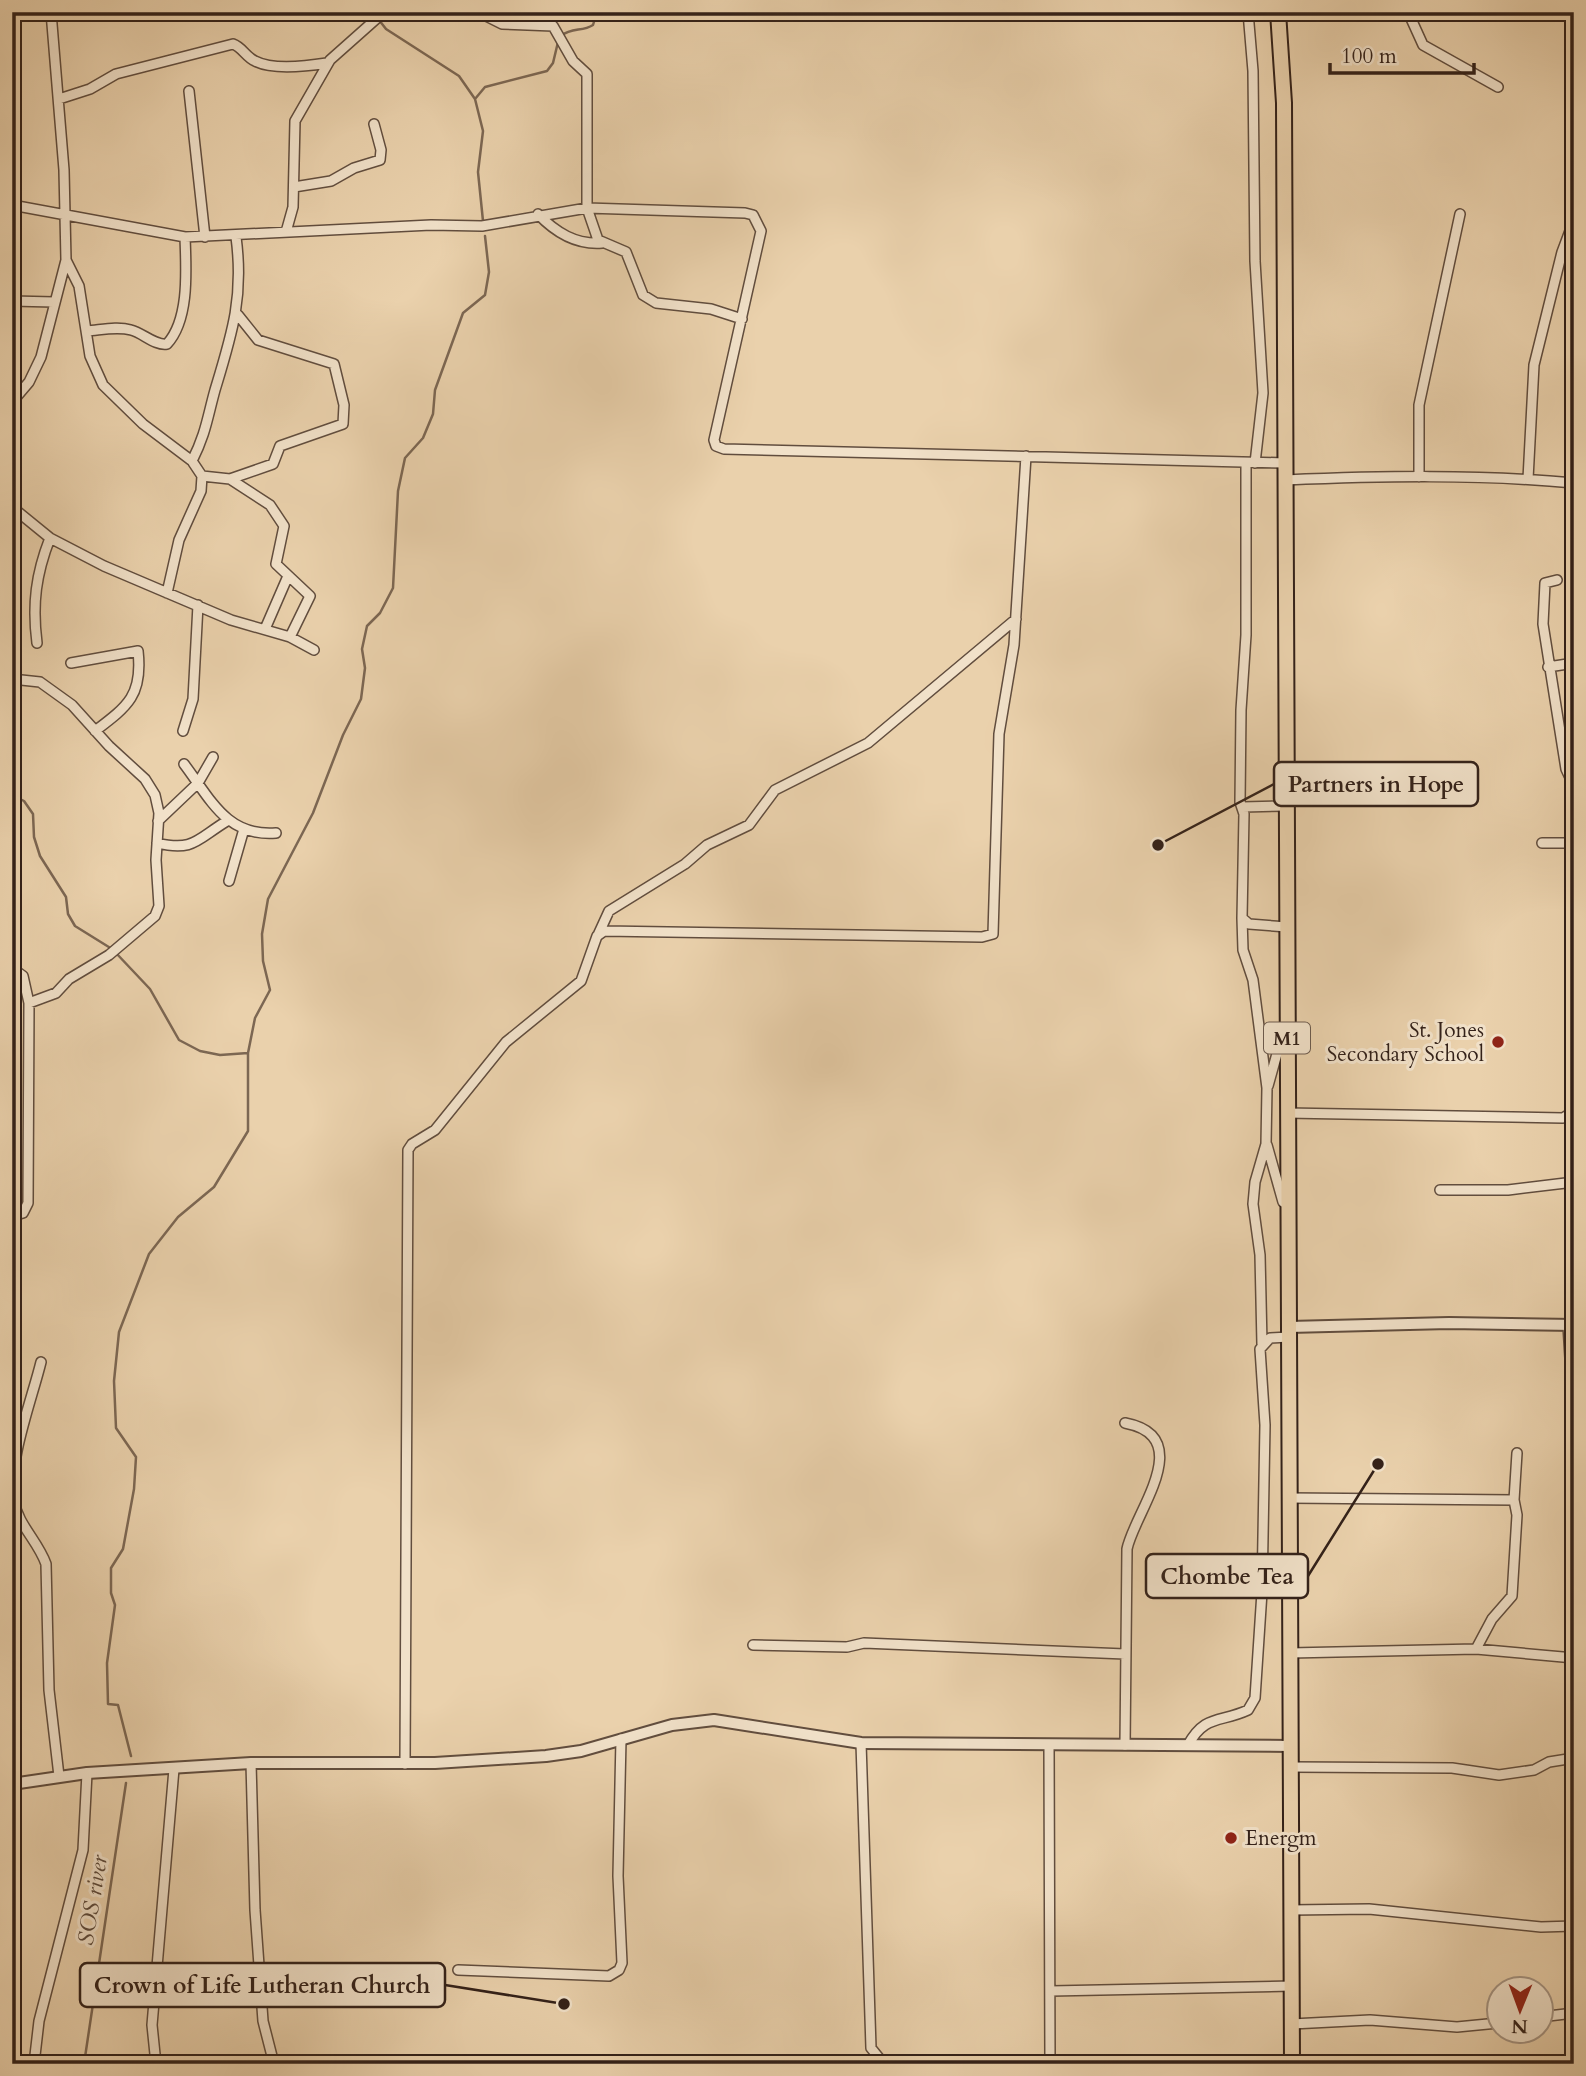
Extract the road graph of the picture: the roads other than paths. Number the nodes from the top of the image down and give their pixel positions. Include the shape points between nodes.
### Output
1 (51, 12) edge
2 (384, 12) edge
3 (478, 12) edge
4 (549, 12) edge
5 (1248, 12) edge
6 (1278, 12) edge
7 (1408, 12) edge
8 (546, 25) junction
9 (327, 63) junction
10 (1498, 87) dead end
11 (189, 91) dead end
12 (59, 99) junction
13 (374, 124) dead end
14 (294, 187) junction
15 (12, 205) edge
16 (587, 208) junction
17 (538, 214) junction
18 (1460, 214) dead end
19 (65, 216) junction
20 (1574, 220) edge
21 (286, 232) junction
22 (185, 237) junction
23 (205, 237) junction
24 (236, 237) junction
25 (602, 243) junction
26 (66, 260) junction
27 (12, 301) edge
28 (54, 302) junction
29 (237, 315) junction
30 (742, 319) junction
31 (87, 331) junction
32 (12, 402) edge
33 (1026, 456) junction
34 (192, 461) junction
35 (1251, 463) junction
36 (1285, 463) junction
37 (202, 476) junction
38 (1419, 477) junction
39 (1528, 478) junction
40 (230, 479) junction
41 (1286, 480) junction
42 (1574, 483) edge
43 (12, 507) edge
44 (50, 538) junction
45 (288, 576) junction
46 (1557, 580) dead end
47 (167, 593) junction
48 (198, 605) junction
49 (1016, 620) junction
50 (265, 629) junction
51 (290, 637) junction
52 (37, 643) dead end
53 (314, 650) dead end
54 (71, 663) dead end
55 (1574, 663) edge
56 (1548, 667) junction
57 (12, 679) edge
58 (95, 731) junction
59 (183, 731) dead end
60 (213, 757) dead end
61 (184, 764) dead end
62 (198, 783) junction
63 (1574, 786) edge
64 (1286, 806) junction
65 (1243, 807) junction
66 (159, 821) junction
67 (227, 821) junction
68 (244, 829) junction
69 (276, 833) dead end
70 (157, 843) junction
71 (1542, 843) dead end
72 (1574, 843) edge
73 (229, 881) dead end
74 (1242, 918) junction
75 (1287, 927) junction
76 (597, 936) junction
77 (12, 968) edge
78 (29, 1003) junction
79 (1287, 1016) junction
80 (1267, 1088) junction
81 (1574, 1111) edge
82 (1287, 1113) junction
83 (1563, 1118) junction
84 (1574, 1124) edge
85 (1266, 1144) junction
86 (1574, 1182) edge
87 (1440, 1190) dead end
88 (12, 1216) edge
89 (1288, 1224) junction
90 (1571, 1325) edge
91 (1289, 1332) junction
92 (1262, 1344) junction
93 (41, 1362) dead end
94 (1125, 1423) dead end
95 (1574, 1424) edge
96 (1517, 1453) dead end
97 (1289, 1497) junction
98 (1514, 1500) junction
99 (753, 1645) dead end
100 (1476, 1648) junction
101 (1290, 1653) junction
102 (1125, 1654) junction
103 (1574, 1658) edge
104 (621, 1739) junction
105 (861, 1743) junction
106 (1049, 1745) junction
107 (1125, 1745) junction
108 (1188, 1745) junction
109 (1292, 1746) junction
110 (1574, 1758) edge
111 (251, 1763) junction
112 (405, 1764) junction
113 (1292, 1767) junction
114 (174, 1769) junction
115 (87, 1773) junction
116 (59, 1776) junction
117 (12, 1784) edge
118 (1291, 1910) junction
119 (1574, 1926) edge
120 (458, 1970) dead end
121 (1292, 1986) junction
122 (1051, 1991) junction
123 (1574, 2013) edge
124 (1554, 2015) edge
125 (1292, 2024) junction
126 (1484, 2024) edge
127 (34, 2064) edge
128 (156, 2064) edge
129 (274, 2064) edge
130 (884, 2064) edge
131 (1050, 2064) edge
132 (1292, 2064) edge

1 - 12 street
2 - 9 street
3 - 8 street via 502,24
4 - 8 street
5 - 35 street via 1263,370
6 - 36 highway, M1 via 1284,103
7 - 10 street via 1423,45
8 - 16 street via 556,28 573,61 588,77
9 - 12 street via 264,64 233,44 116,74
9 - 14 street via 295,121
11 - 23 street
12 - 19 street
13 - 14 street via 380,160 331,181
14 - 21 street
15 - 19 street
16 - 17 street
16 - 25 street via 594,236
16 - 30 street via 753,215 761,231
17 - 21 street via 482,226
17 - 25 street via 570,239
18 - 38 street via 1419,405
19 - 22 street
19 - 26 street
20 - 39 street via 1534,365
21 - 24 street
22 - 23 street
22 - 31 street via 182,306 167,344 118,328
23 - 24 street
24 - 29 street
25 - 30 street via 626,252 643,295 650,301 711,309
26 - 28 street
26 - 31 street via 79,286
27 - 28 street
28 - 32 street via 41,357
29 - 34 street via 207,432
29 - 40 street via 258,340 334,364 344,424 280,446 273,464
30 - 33 street via 716,446
31 - 34 street via 93,366 103,385 143,424
33 - 35 street
33 - 49 street
34 - 37 street
35 - 36 street
35 - 65 street
36 - 41 highway, M1
37 - 40 street
37 - 47 street via 201,491 179,540
38 - 39 street
38 - 41 street
39 - 42 street
40 - 45 street via 258,495 278,514 284,526 276,564
41 - 64 highway, M1
43 - 44 street
44 - 47 street
44 - 52 street via 37,572 33,611
45 - 50 street
45 - 51 street via 310,596
46 - 56 street via 1545,583
47 - 48 street
48 - 50 street
48 - 59 street via 193,699
49 - 76 street via 868,743 775,790 749,825 707,845 609,911
49 - 76 street via 999,734 993,934 604,931
50 - 51 street
51 - 53 street
54 - 58 street via 138,651 140,670 134,692 122,711
55 - 56 street
56 - 63 street via 1566,769
57 - 58 street via 40,682 72,705
58 - 66 street via 151,787 159,803
60 - 62 street
61 - 62 street
62 - 66 street
62 - 67 street
64 - 65 street
64 - 75 highway, M1
65 - 74 street
66 - 70 street
67 - 68 street
67 - 70 street via 193,845 183,848
68 - 69 street
68 - 73 street
70 - 78 street via 159,906 155,916 56,993
71 - 72 street
74 - 75 street via 1249,924
74 - 80 street via 1243,950 1253,980
75 - 79 highway, M1
76 - 112 street via 581,981 506,1042 435,1130 412,1144 406,1158
77 - 78 street via 23,976
78 - 88 street via 28,1203 23,1213
79 - 80 street
79 - 82 highway, M1
80 - 85 street
81 - 83 street
82 - 83 street
82 - 89 highway, M1
83 - 84 street
85 - 89 street
85 - 92 street via 1253,1203 1260,1255
86 - 87 street
89 - 91 highway, M1
90 - 91 street via 1449,1323
90 - 95 street
91 - 92 street
91 - 97 highway, M1
92 - 108 street via 1265,1453 1255,1698 1248,1710 1209,1721
93 - 116 street via 22,1426 13,1500 46,1564 49,1690
94 - 102 street via 1141,1426 1154,1441 1160,1470 1155,1489 1132,1527 1127,1549
96 - 98 street
97 - 98 street
97 - 101 highway, M1
98 - 100 street via 1512,1596
99 - 102 street via 847,1647 864,1643
100 - 101 street
100 - 103 street
101 - 109 highway, M1
102 - 107 street
104 - 105 street via 672,1725 714,1720
104 - 112 street via 546,1756
104 - 120 street via 619,1970 609,1976
105 - 106 street
105 - 130 street via 871,2048
106 - 107 street
106 - 122 street
107 - 108 street
108 - 109 street
109 - 113 highway, M1
110 - 113 street via 1499,1775 1452,1768
111 - 112 street
111 - 114 street
111 - 129 street via 262,2007
113 - 118 highway, M1
114 - 115 street
114 - 128 street via 152,2025
115 - 116 street
115 - 127 street via 83,1850 39,2021
116 - 117 street
118 - 119 street via 1369,1909 1541,1927
118 - 121 highway, M1
121 - 122 street
121 - 125 highway, M1
122 - 131 street
123 - 124 street
125 - 126 street via 1370,2020 1458,2027
125 - 132 highway, M1

